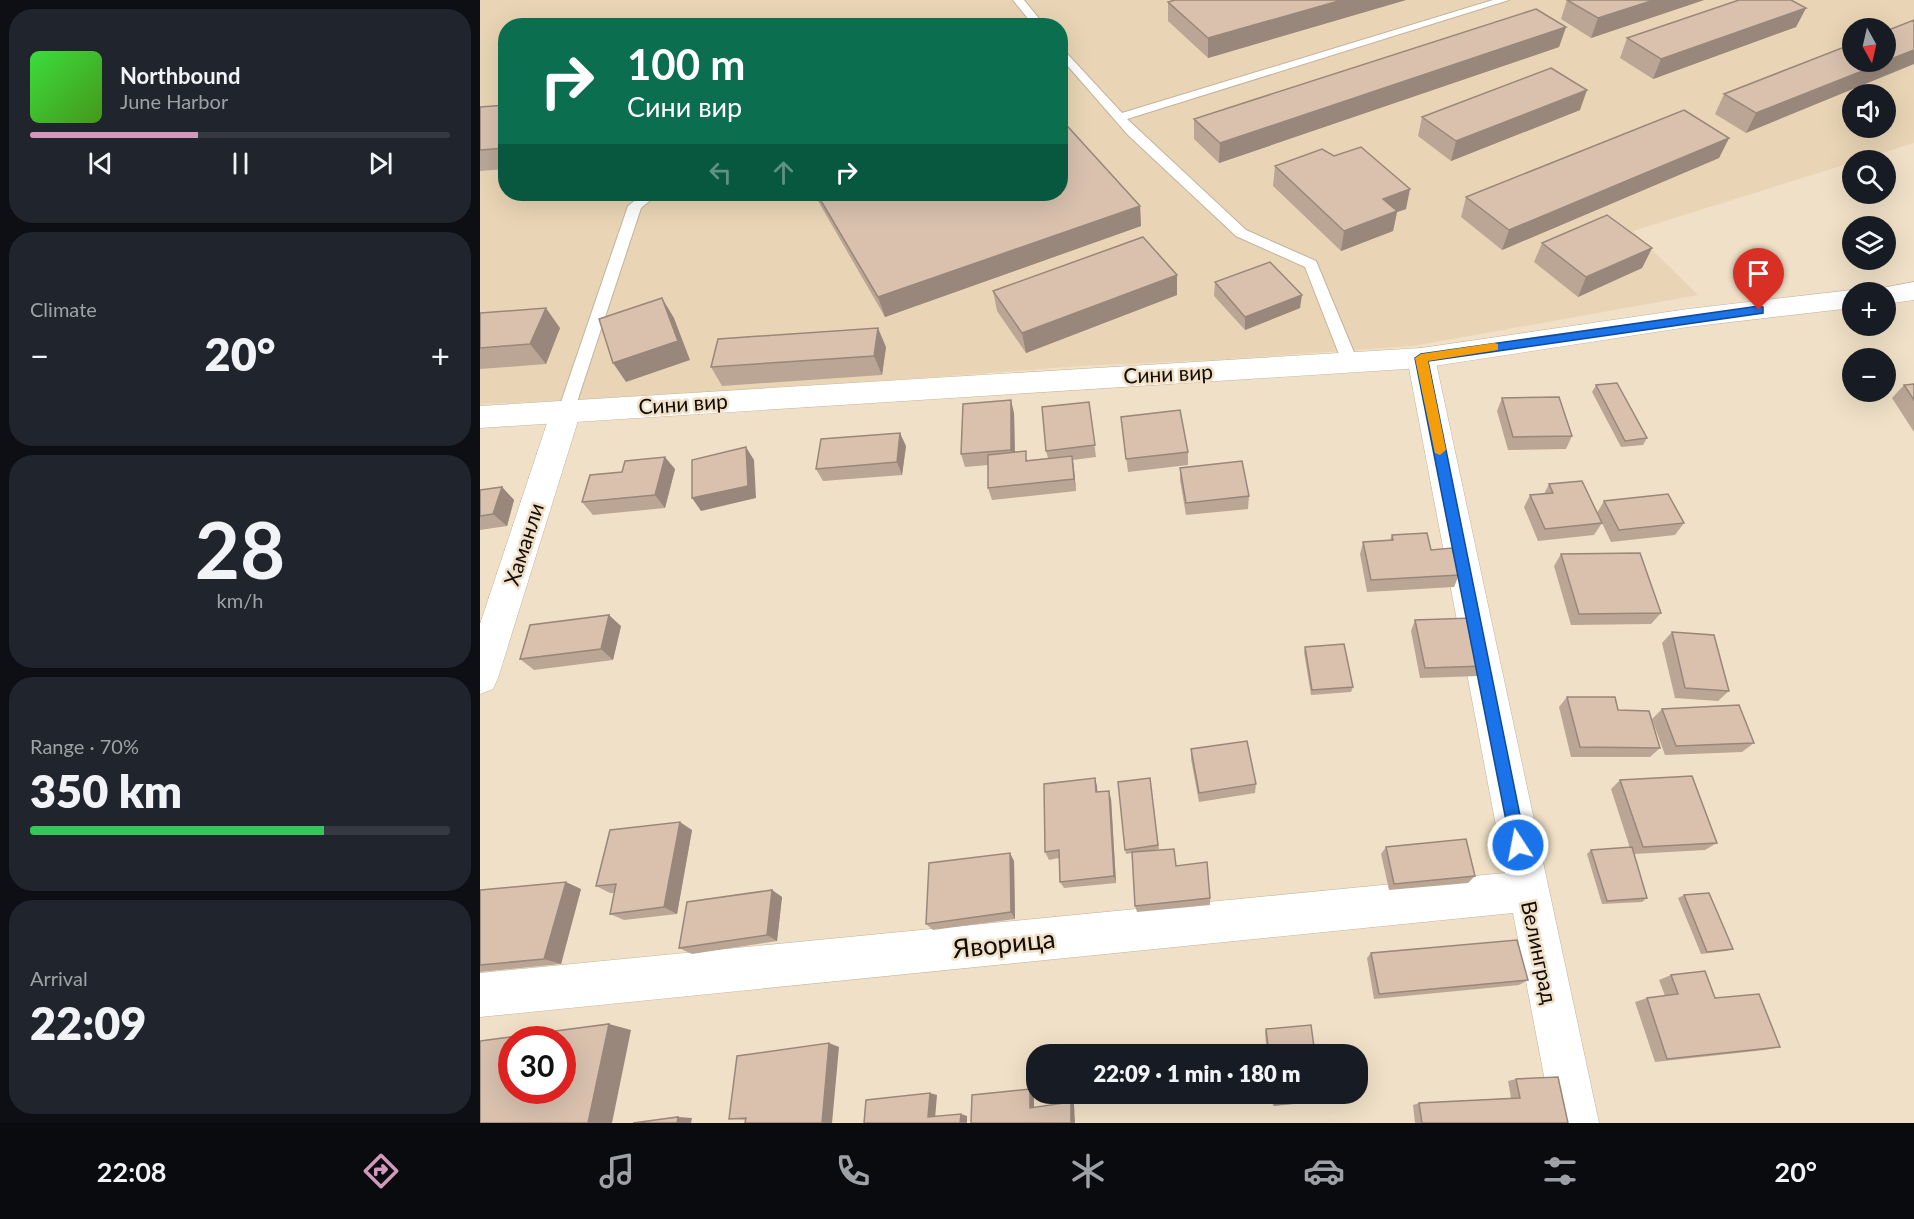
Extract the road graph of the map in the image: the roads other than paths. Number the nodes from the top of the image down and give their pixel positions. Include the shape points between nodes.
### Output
1 (1018, 0) edge
2 (1504, 0) edge
3 (1033, 18) edge
4 (1068, 58) edge
5 (1120, 117) junction
6 (642, 201) edge
7 (1914, 291) edge
8 (1896, 294) edge
9 (1842, 300) edge
10 (1421, 358) junction
11 (1350, 362) junction
12 (566, 411) junction
13 (480, 417) edge
14 (480, 678) edge
15 (1527, 891) junction
16 (480, 995) edge
17 (1576, 1123) edge

1 - 3 lane
2 - 5 lane
4 - 5 lane
5 - 11 lane via 1241,233 1311,264
6 - 12 lane via 635,206
7 - 8 street
9 - 10 street, Сини вир via 1688,318
10 - 11 street, Сини вир
10 - 15 street, Велинград
11 - 12 street, Сини вир
12 - 13 street, Сини вир
12 - 14 street, Хаманли
15 - 16 street, Яворица
15 - 17 street, Велинград

